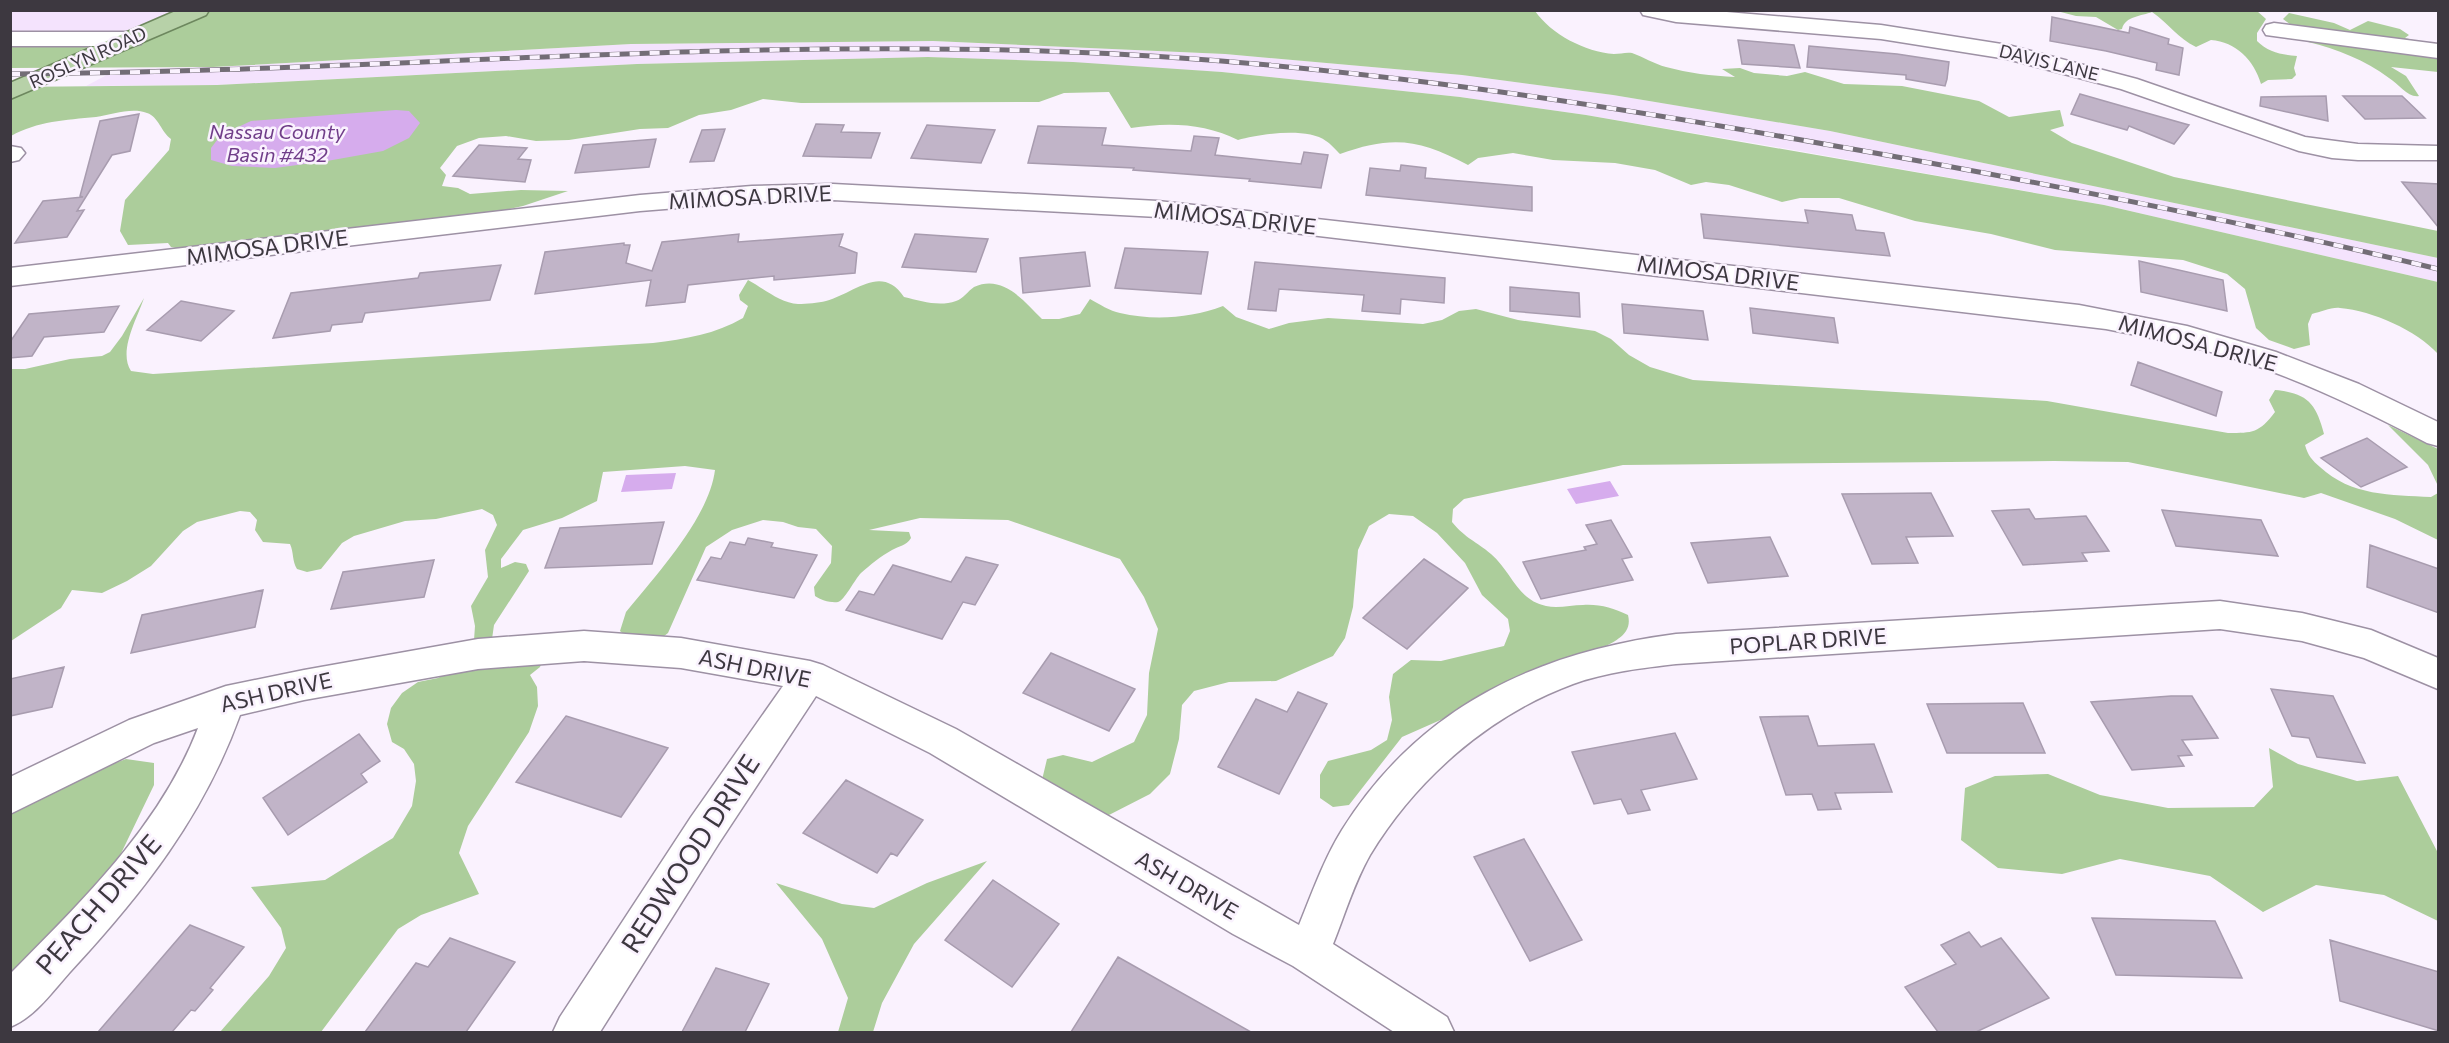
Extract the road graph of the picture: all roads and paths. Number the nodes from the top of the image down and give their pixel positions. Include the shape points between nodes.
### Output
1 (1651, 10) edge
2 (194, 12) edge
3 (2274, 30) dead end
4 (75, 38) junction
5 (10, 39) edge
6 (133, 39) junction
7 (2439, 51) edge
8 (10, 92) edge
9 (2439, 153) edge
10 (10, 277) edge
11 (2439, 435) edge
12 (2439, 674) edge
13 (810, 676) junction
14 (225, 702) junction
15 (10, 797) edge
16 (1308, 952) junction
17 (10, 1005) edge
18 (575, 1032) edge
19 (1432, 1032) edge

1 - 9 street, DAVIS LANE via 1881,32 2008,52 2129,84 2299,143 2358,152
2 - 4 street via 144,27
2 - 6 main road, ROSLYN ROAD
3 - 7 street
4 - 5 street
4 - 6 street
6 - 8 main road, ROSLYN ROAD
10 - 11 street, MIMOSA DRIVE via 640,203 752,194 833,192 1158,208 2147,326 2292,368
12 - 16 street, POPLAR DRIVE via 2360,642 2302,627 2220,615 1629,655 1552,676 1483,711 1434,748 1404,778 1356,844
13 - 14 street, ASH DRIVE via 681,653 584,646 478,654
13 - 16 street, ASH DRIVE via 943,741
13 - 18 street, REDWOOD DRIVE
14 - 15 street, ASH DRIVE via 142,731
14 - 17 street, PEACH DRIVE via 201,769 149,852 123,886
16 - 19 street, ASH DRIVE

